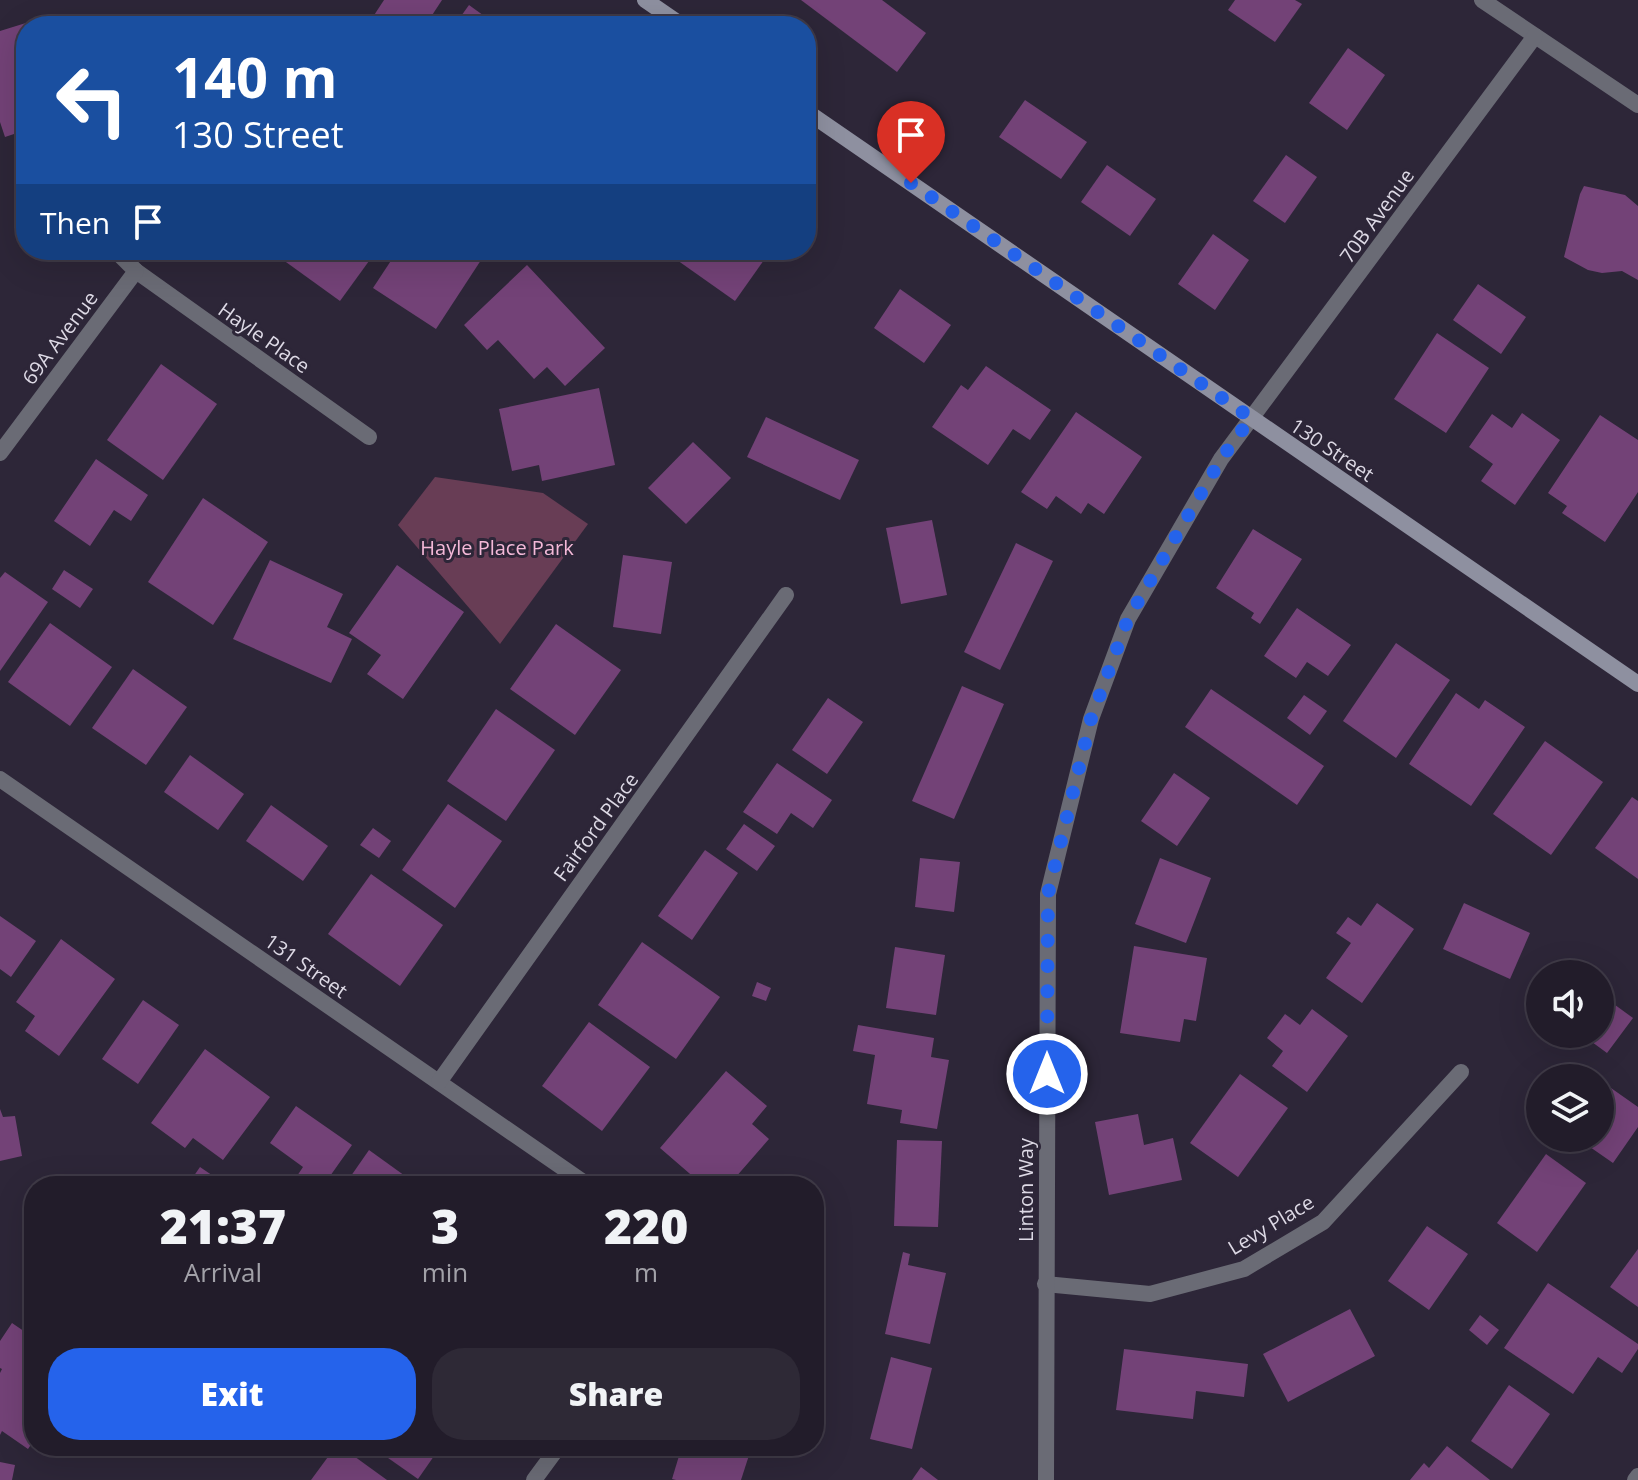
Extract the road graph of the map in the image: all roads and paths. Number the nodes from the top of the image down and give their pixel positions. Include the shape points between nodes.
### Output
1 (645, 0) edge
2 (1482, 0) edge
3 (668, 16) edge
4 (1535, 36) junction
5 (1638, 105) edge
6 (816, 118) edge
7 (125, 260) edge
8 (136, 271) junction
9 (1251, 418) junction
10 (369, 437) dead end
11 (0, 453) edge
12 (786, 595) dead end
13 (1638, 684) edge
14 (0, 779) edge
15 (1461, 1072) dead end
16 (439, 1082) junction
17 (575, 1176) edge
18 (1045, 1284) junction
19 (552, 1456) edge
20 (534, 1480) edge
21 (1046, 1480) edge

1 - 3 street
2 - 4 street
4 - 5 street
4 - 9 street, 70B Avenue
6 - 9 street, 130 Street
7 - 8 street
8 - 10 street, Hayle Place
8 - 11 street, 69A Avenue
9 - 13 street, 130 Street
9 - 18 street, Linton Way via 1221,459 1128,619 1091,719 1048,894
12 - 16 street, Fairford Place
14 - 16 street, 131 Street
15 - 18 street, Levy Place via 1323,1222 1244,1269 1150,1294
16 - 17 street, 131 Street
18 - 21 street, Linton Way
19 - 20 street

